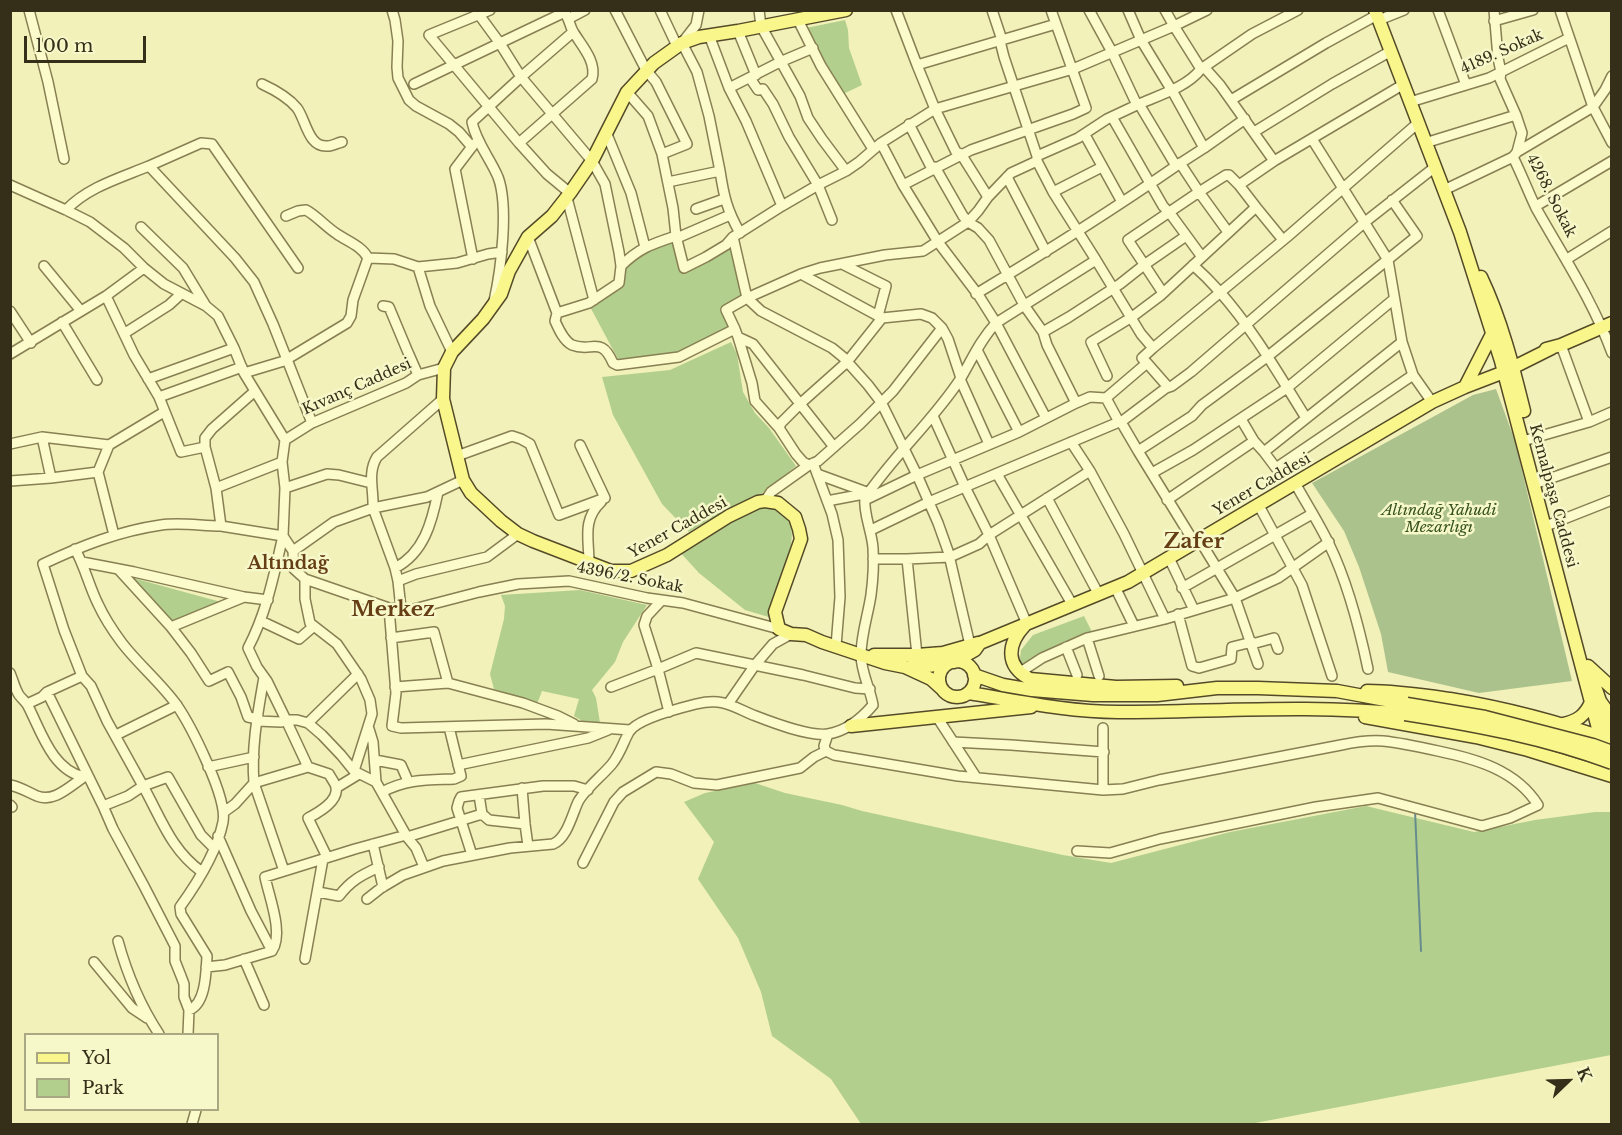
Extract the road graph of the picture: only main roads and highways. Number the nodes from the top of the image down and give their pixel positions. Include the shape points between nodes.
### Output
1 (846, 10) edge
2 (814, 13) edge
3 (1377, 15) edge
4 (1460, 232) junction
5 (1607, 326) edge
6 (1492, 334) junction
7 (1556, 347) junction
8 (1507, 365) junction
9 (1465, 387) junction
10 (1510, 390) junction
11 (1527, 440) junction
12 (1549, 525) junction
13 (1027, 624) junction
14 (975, 646) junction
15 (861, 655) junction
16 (951, 663) junction
17 (905, 667) junction
18 (1589, 670) junction
19 (974, 673) junction
20 (941, 688) junction
21 (1217, 688) junction
22 (1611, 688) edge
23 (1337, 692) junction
24 (969, 693) junction
25 (1591, 702) junction
26 (1041, 706) junction
27 (1319, 709) junction
28 (1406, 709) junction
29 (1611, 718) edge
30 (1561, 724) junction
31 (851, 726) road end
32 (1608, 736) edge
33 (1611, 752) edge
34 (1611, 763) edge
35 (1611, 770) edge
36 (1611, 776) edge

1 - 2 main road
2 - 15 main road, Yener Caddesi via 798,20 699,37 680,45 646,70 627,92 592,161 569,195 528,237 503,290 452,352 444,368 443,399 463,480 471,494 518,534 611,571 630,571 667,555 758,502 778,503 795,517 801,539 775,612 785,631
3 - 4 main road, Kemalpaşa Caddesi
4 - 6 main road, Kemalpaşa Caddesi
4 - 8 main road, Kemalpaşa Caddesi via 1484,282
5 - 7 main road
6 - 8 main road, Kemalpaşa Caddesi
6 - 9 main road
7 - 8 main road
7 - 8 main road, Yener Caddesi
8 - 9 main road, Yener Caddesi
8 - 10 main road, Kemalpaşa Caddesi
8 - 11 main road
9 - 10 main road, Yener Caddesi via 1493,385
9 - 13 main road, Yener Caddesi via 1432,402 1128,582
10 - 11 main road, Kemalpaşa Caddesi
11 - 12 main road, Kemalpaşa Caddesi
12 - 18 main road
12 - 25 main road, Kemalpaşa Caddesi
13 - 14 main road, Yener Caddesi
13 - 21 main road via 1017,634 1012,651 1018,673 1030,679 1116,687
14 - 15 main road via 917,656
14 - 16 main road, Yener Caddesi
14 - 19 main road
15 - 17 main road, Yener Caddesi
16 - 17 main road, Yener Caddesi
16 - 19 main road via 966,664
16 - 20 main road via 940,674
17 - 20 main road, Yener Caddesi
18 - 22 main road
18 - 29 main road
18 - 32 main road
19 - 21 main road via 1032,690 1093,695 1157,695
19 - 24 main road
20 - 24 main road via 956,697
21 - 23 main road
23 - 28 main road
23 - 30 main road via 1416,694
24 - 26 main road
25 - 30 main road via 1582,716
25 - 32 main road, Kemalpaşa Caddesi
26 - 27 main road via 1116,712
26 - 31 main road
27 - 28 main road
27 - 36 main road via 1476,737
28 - 33 main road, bridge via 1485,717
28 - 34 main road, bridge via 1494,729
30 - 32 main road
32 - 35 main road, Kemalpaşa Caddesi via 1606,758

